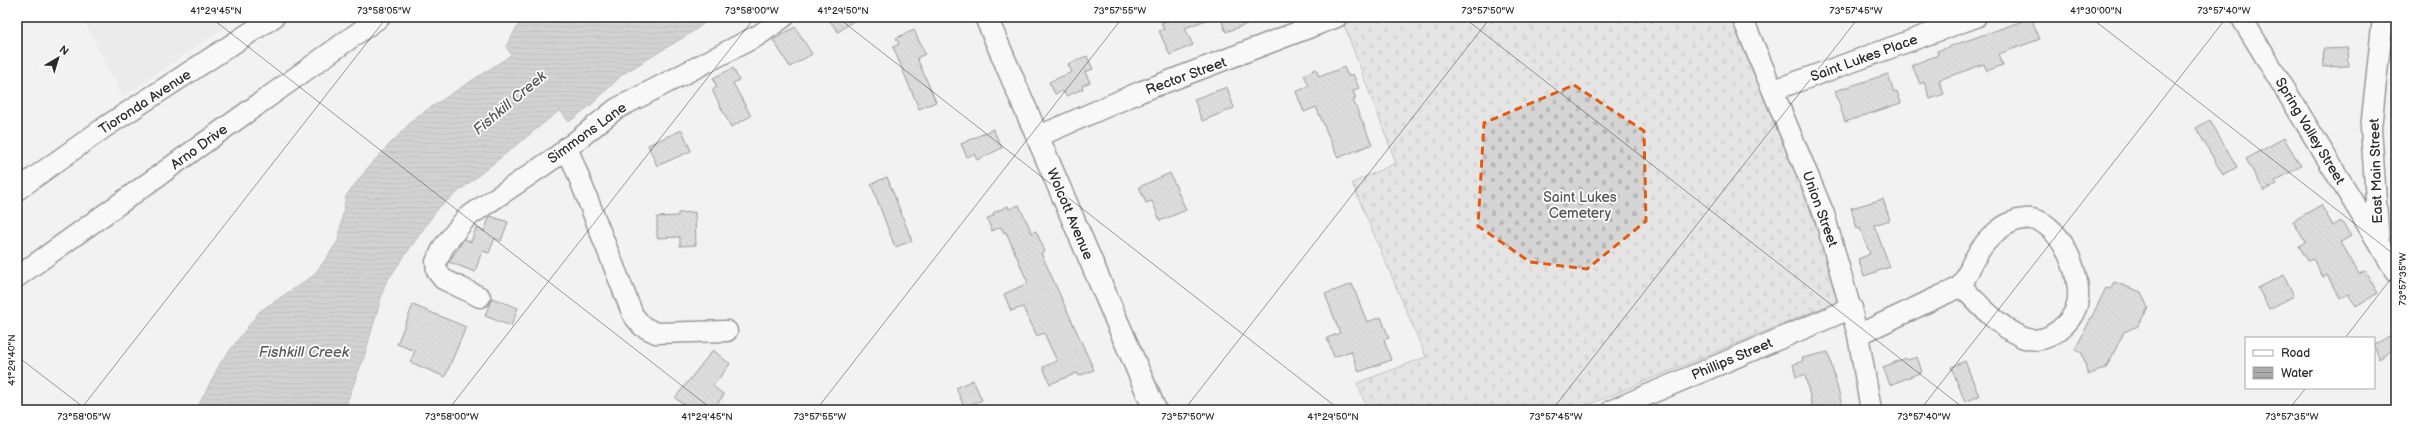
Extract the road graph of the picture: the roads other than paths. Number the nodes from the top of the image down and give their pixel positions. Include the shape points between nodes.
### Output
1 (274, 17) edge
2 (380, 17) edge
3 (784, 17) edge
4 (986, 17) edge
5 (1336, 17) edge
6 (1742, 17) edge
7 (1976, 17) edge
8 (2241, 17) edge
9 (2383, 17) edge
10 (1944, 22) edge
11 (1774, 90) junction
12 (1037, 137) junction
13 (561, 152) junction
14 (17, 190) edge
15 (2379, 244) junction
16 (2396, 272) edge
17 (17, 277) edge
18 (1961, 286) junction
19 (480, 297) dead end
20 (1852, 308) junction
21 (728, 331) dead end
22 (1858, 335) junction
23 (1155, 410) edge
24 (1612, 410) edge
25 (1871, 410) edge

1 - 14 street, Tioronda Avenue
2 - 17 street, Arno Drive
3 - 13 street, Simmons Lane via 759,35 616,109
4 - 12 main road, Wolcott Avenue
5 - 12 street, Rector Street via 1140,92
6 - 11 street, Union Street
7 - 10 street, Saint Lukes Place
8 - 15 street, Spring Valley Street
9 - 15 street, East Main Street via 2371,128
10 - 11 street, Saint Lukes Place
11 - 20 street, Union Street via 1824,214
12 - 23 main road, Wolcott Avenue
13 - 19 street, Simmons Lane via 459,224 444,246 436,262 437,271 448,282
13 - 21 street via 633,315 642,326 656,333
15 - 16 street, East Main Street
18 - 18 street via 2007,328 2018,336 2030,340 2046,338 2058,331 2070,319 2077,305 2078,292 2074,271 2062,240 2052,228 2026,218 2006,225 1986,243 1975,257
18 - 22 street
20 - 22 street, Union Street
20 - 24 street, Phillips Street
22 - 25 street, Union Street

